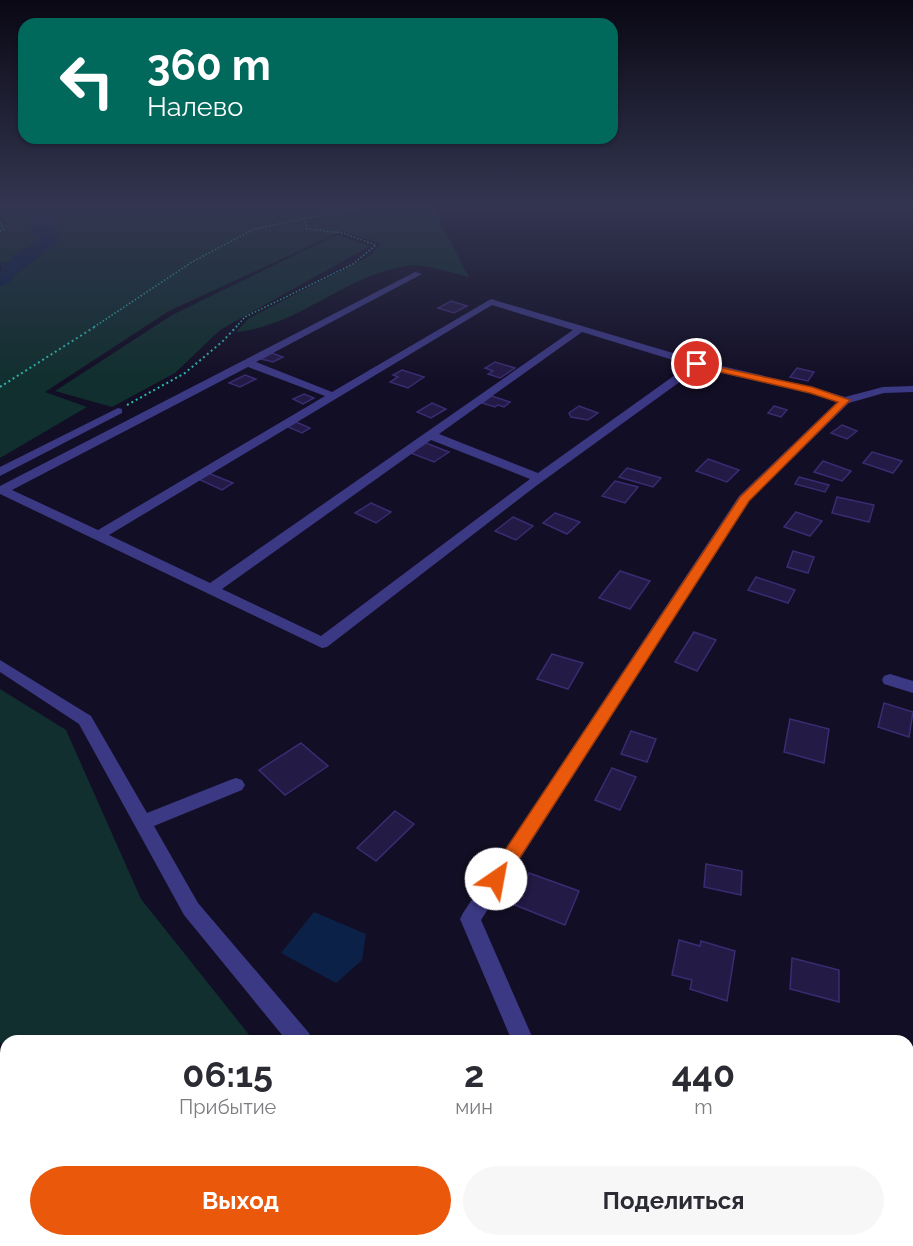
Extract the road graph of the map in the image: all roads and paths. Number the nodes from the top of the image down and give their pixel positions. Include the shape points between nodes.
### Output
1 (187, 265) edge
2 (351, 265) edge
3 (418, 274) dead end
4 (579, 330) junction
5 (248, 363) junction
6 (697, 364) junction
7 (0, 387) edge
8 (913, 389) edge
9 (333, 396) junction
10 (845, 400) junction
11 (118, 411) joint
12 (430, 435) junction
13 (0, 472) edge
14 (539, 478) junction
15 (99, 535) junction
16 (210, 590) junction
17 (0, 665) edge
18 (890, 681) dead end
19 (913, 687) edge
20 (236, 785) dead end
21 (142, 822) junction
22 (297, 1035) edge
23 (519, 1035) edge

1 - 7 path
2 - 11 path via 245,317 185,374
3 - 5 street
4 - 6 street
4 - 9 street via 491,302
4 - 12 street
5 - 9 street
5 - 15 street via 2,490
6 - 10 street
6 - 14 street
8 - 10 street via 883,390
9 - 15 street
10 - 23 street via 744,499 470,919
11 - 13 street
12 - 14 street
12 - 16 street
14 - 16 street via 322,643
15 - 16 street
17 - 21 street via 85,720
18 - 19 street
20 - 21 street
21 - 22 street via 191,909

